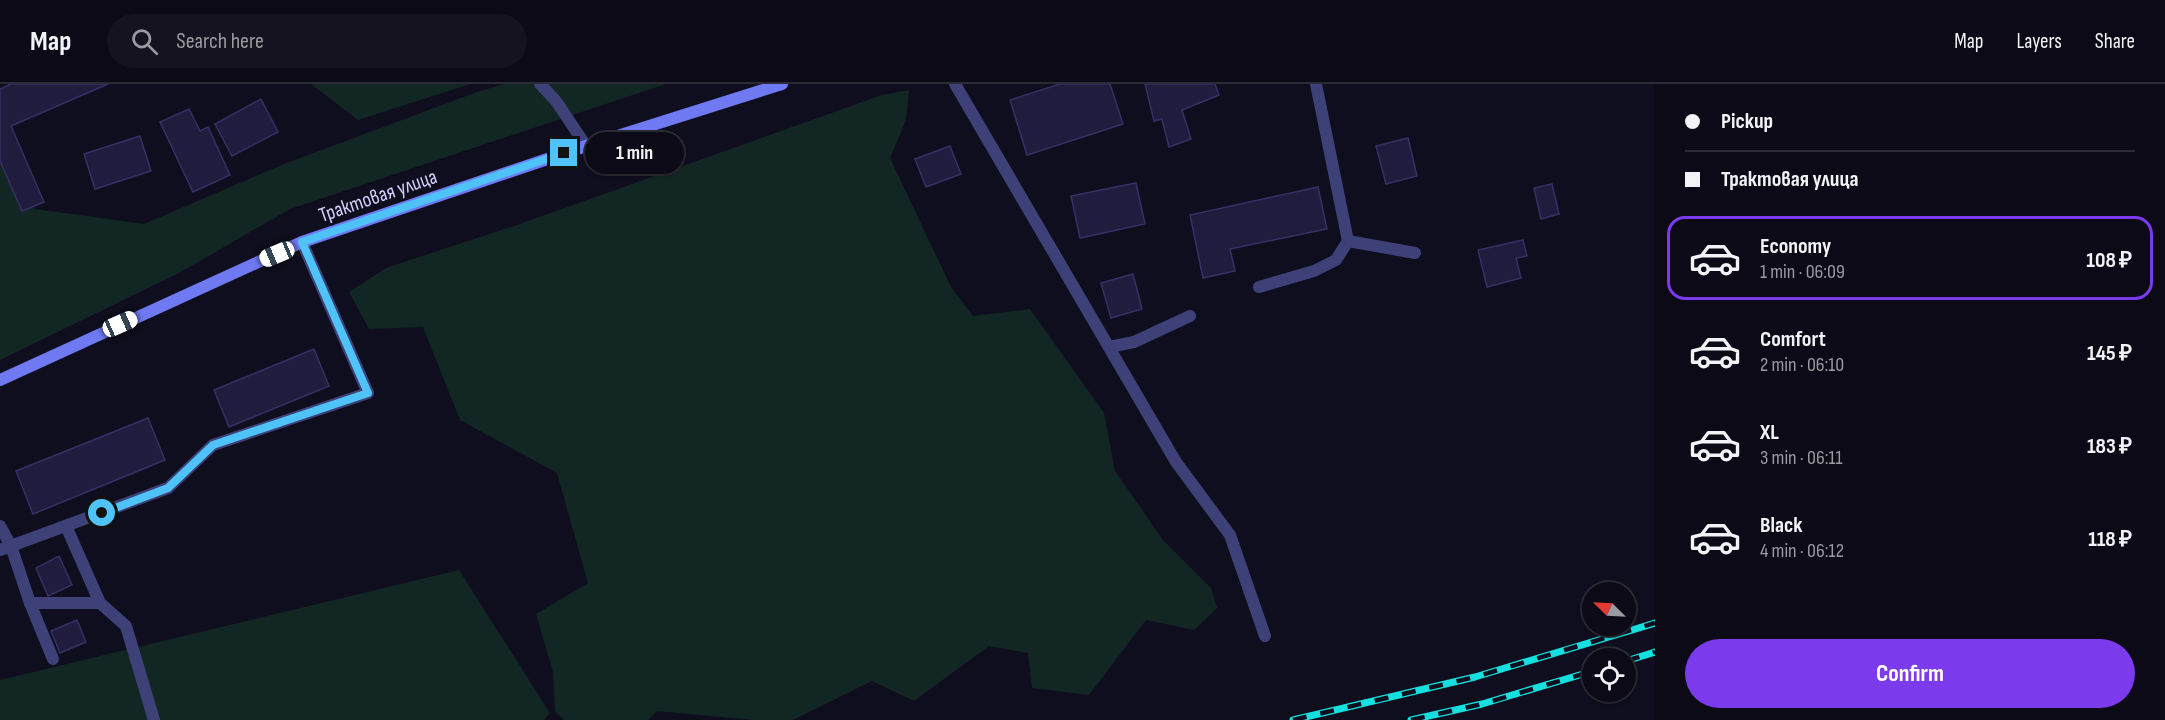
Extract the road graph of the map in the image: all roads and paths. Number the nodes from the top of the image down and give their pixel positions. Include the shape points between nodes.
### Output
1 (540, 84) edge
2 (782, 84) edge
3 (955, 84) edge
4 (1316, 84) edge
5 (757, 88) edge
6 (586, 146) junction
7 (1348, 241) junction
8 (302, 242) junction
9 (1415, 253) dead end
10 (1259, 287) dead end
11 (1190, 316) dead end
12 (1108, 346) junction
13 (0, 380) edge
14 (0, 526) edge
15 (66, 526) junction
16 (5, 548) edge
17 (30, 603) junction
18 (100, 603) junction
19 (1265, 636) dead end
20 (53, 659) dead end
21 (154, 720) edge

1 - 6 lane
2 - 5 main road, Трактовая улица
3 - 12 lane
4 - 7 lane
5 - 6 main road, Трактовая улица
6 - 8 main road, Трактовая улица
7 - 9 lane
7 - 10 lane via 1336,260 1314,271
8 - 13 main road, Трактовая улица
8 - 15 lane via 368,393 213,445 168,488
11 - 12 lane via 1134,342
12 - 19 lane via 1176,462 1230,535
14 - 16 lane
15 - 16 lane
15 - 18 lane
16 - 17 lane
17 - 18 lane
17 - 20 lane
18 - 21 lane via 126,626

